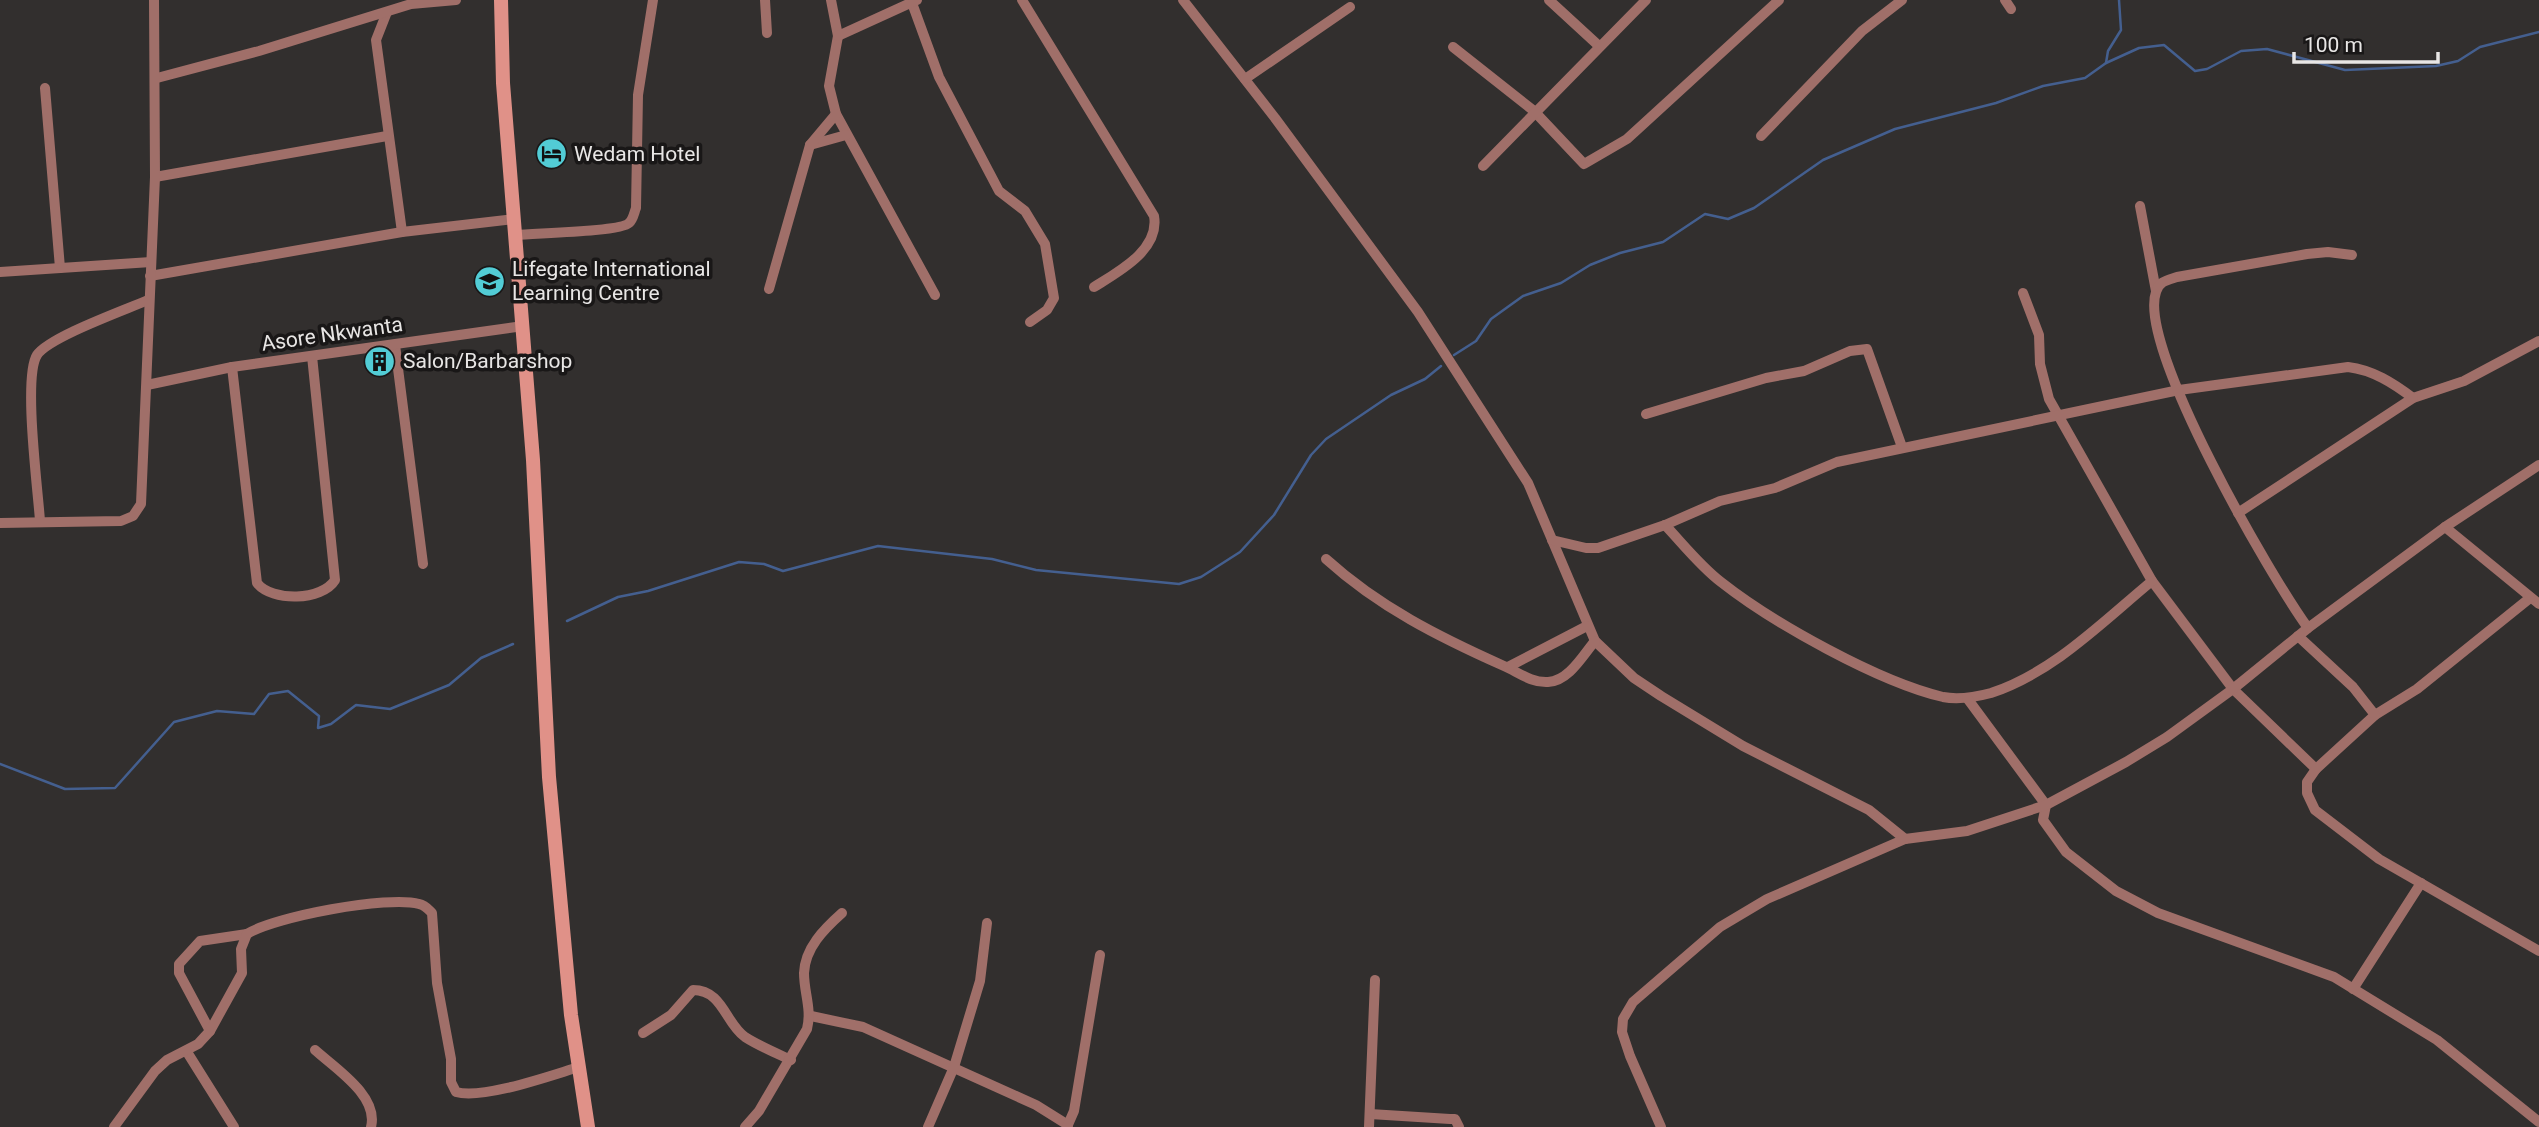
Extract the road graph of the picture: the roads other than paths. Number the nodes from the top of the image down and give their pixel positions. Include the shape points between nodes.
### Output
1 (154, 0) edge
2 (457, 0) edge
3 (500, 0) edge
4 (653, 0) edge
5 (765, 0) edge
6 (831, 0) edge
7 (1022, 0) edge
8 (1183, 0) edge
9 (1549, 0) edge
10 (1646, 0) edge
11 (1779, 0) edge
12 (1902, 0) edge
13 (914, 1) edge
14 (410, 2) edge
15 (1350, 7) dead end
16 (387, 12) junction
17 (360, 21) junction
18 (837, 21) junction
19 (855, 27) junction
20 (767, 33) dead end
21 (838, 36) junction
22 (376, 40) junction
23 (1600, 46) junction
24 (1453, 47) dead end
25 (157, 78) junction
26 (1245, 79) junction
27 (46, 88) dead end
28 (1534, 111) junction
29 (836, 114) junction
30 (846, 135) junction
31 (387, 136) junction
32 (1761, 136) dead end
33 (810, 145) junction
34 (1483, 166) dead end
35 (155, 177) junction
36 (2140, 206) dead end
37 (515, 219) junction
38 (401, 232) junction
39 (516, 235) junction
40 (2352, 255) dead end
41 (151, 262) junction
42 (60, 268) junction
43 (0, 272) edge
44 (150, 276) junction
45 (1094, 287) dead end
46 (769, 289) dead end
47 (2156, 291) junction
48 (2023, 293) dead end
49 (935, 295) dead end
50 (148, 300) junction
51 (1030, 322) dead end
52 (523, 326) junction
53 (2539, 341) edge
54 (395, 345) junction
55 (312, 356) junction
56 (232, 367) junction
57 (147, 385) junction
58 (2179, 390) junction
59 (2413, 398) junction
60 (1646, 414) dead end
61 (2057, 415) junction
62 (1902, 447) junction
63 (2539, 465) edge
64 (2238, 513) junction
65 (40, 521) junction
66 (0, 523) edge
67 (1664, 525) junction
68 (2445, 527) junction
69 (1552, 540) junction
70 (1326, 559) dead end
71 (423, 564) dead end
72 (2152, 581) junction
73 (2535, 601) edge
74 (1587, 626) junction
75 (2308, 628) junction
76 (2298, 636) junction
77 (1595, 641) junction
78 (1508, 667) junction
79 (2233, 689) junction
80 (1967, 698) junction
81 (2375, 715) junction
82 (2316, 769) junction
83 (2046, 805) junction
84 (1905, 839) junction
85 (2421, 883) junction
86 (842, 913) dead end
87 (987, 923) dead end
88 (247, 934) junction
89 (2539, 951) edge
90 (1100, 955) dead end
91 (1376, 980) dead end
92 (2353, 989) junction
93 (811, 1016) junction
94 (210, 1031) junction
95 (643, 1033) dead end
96 (315, 1050) dead end
97 (187, 1052) junction
98 (790, 1060) junction
99 (579, 1067) junction
100 (954, 1067) junction
101 (1370, 1114) junction
102 (2539, 1122) edge
103 (1068, 1126) edge
104 (114, 1127) edge
105 (234, 1127) edge
106 (371, 1127) edge
107 (588, 1127) edge
108 (745, 1127) edge
109 (928, 1127) edge
110 (1369, 1127) edge
111 (1459, 1127) edge
112 (1661, 1127) edge

1 - 25 street
2 - 14 street
3 - 37 street
4 - 39 street via 638,95 636,208 631,220 608,229
5 - 20 street
6 - 18 street
7 - 45 street via 1154,216 1156,225 1142,251
8 - 26 street
9 - 23 street
10 - 23 street
11 - 28 street via 1627,139 1592,161 1580,161
12 - 32 street via 1862,31
13 - 19 street
13 - 51 street via 939,77 977,151 999,191 1025,211 1045,244 1054,298 1047,310
14 - 16 street
15 - 26 street
16 - 17 street
16 - 22 street
17 - 22 street
17 - 25 street
18 - 19 street
18 - 21 street
19 - 21 street
21 - 29 street via 829,86
22 - 31 street
23 - 28 street
24 - 28 street
25 - 35 street
26 - 69 street via 1418,312 1528,483
27 - 42 street
28 - 34 street
29 - 30 street
29 - 33 street
30 - 33 street
30 - 49 street
31 - 35 street
31 - 38 street
33 - 46 street
35 - 41 street
36 - 47 street
37 - 38 street
37 - 39 street
38 - 44 street
39 - 52 street
40 - 47 street via 2307,254 2177,277 2161,282
41 - 42 street
41 - 44 street
42 - 43 street
44 - 50 street
47 - 58 street via 2160,349
48 - 61 street via 2039,335 2040,364
50 - 57 street
50 - 65 street via 38,353 30,378
52 - 54 street, Asore Nkwanta
52 - 99 street via 549,777
53 - 59 street via 2464,381
54 - 55 street, Asore Nkwanta
54 - 71 street
55 - 56 street, Asore Nkwanta
55 - 56 street via 335,580 331,587 316,593 277,595 257,583
56 - 57 street, Asore Nkwanta
57 - 65 street via 138,510 121,521
58 - 59 street via 2348,367 2390,382
58 - 61 street
58 - 64 street
59 - 64 street
60 - 62 street via 1867,349
61 - 62 street
61 - 72 street
62 - 67 street via 1837,462
63 - 68 street
64 - 75 street
65 - 66 street
67 - 69 street via 1598,548
67 - 80 street via 1723,584 1831,651 1912,687
68 - 73 street
68 - 75 street
69 - 74 street
70 - 78 street via 1387,608
72 - 79 street
72 - 80 street via 2032,676
73 - 81 street
74 - 77 street
74 - 78 street
75 - 76 street
76 - 79 street
76 - 81 street via 2353,687
77 - 78 street via 1568,673 1550,682 1535,681
77 - 84 street via 1661,696 1743,746 1869,810
79 - 82 street
79 - 83 street via 2167,737
80 - 83 street
81 - 82 street
82 - 85 street via 2307,782 2315,810 2368,851
83 - 84 street via 1967,831
83 - 92 street via 2043,820 2057,842 2116,891 2158,913 2334,977
84 - 112 street via 1739,914 1633,1002 1623,1019 1622,1032
85 - 89 street
85 - 92 street
86 - 93 street via 820,932 809,954 804,973
87 - 100 street via 979,981
88 - 94 street via 241,949 242,973
88 - 94 street via 200,941 179,964 179,973
88 - 99 street via 289,918 338,909 419,904 432,913 437,983 456,1092 528,1083
90 - 103 street
91 - 101 street
92 - 102 street via 2437,1040
93 - 98 street
93 - 100 street via 863,1027
94 - 97 street
95 - 98 street via 671,1015 693,990 702,990 716,998 740,1033
96 - 106 street via 356,1084 373,1115
97 - 104 street via 167,1060 156,1071
97 - 105 street
98 - 108 street
99 - 107 street
100 - 103 street via 1036,1105
100 - 109 street
101 - 110 street
101 - 111 street via 1455,1119

